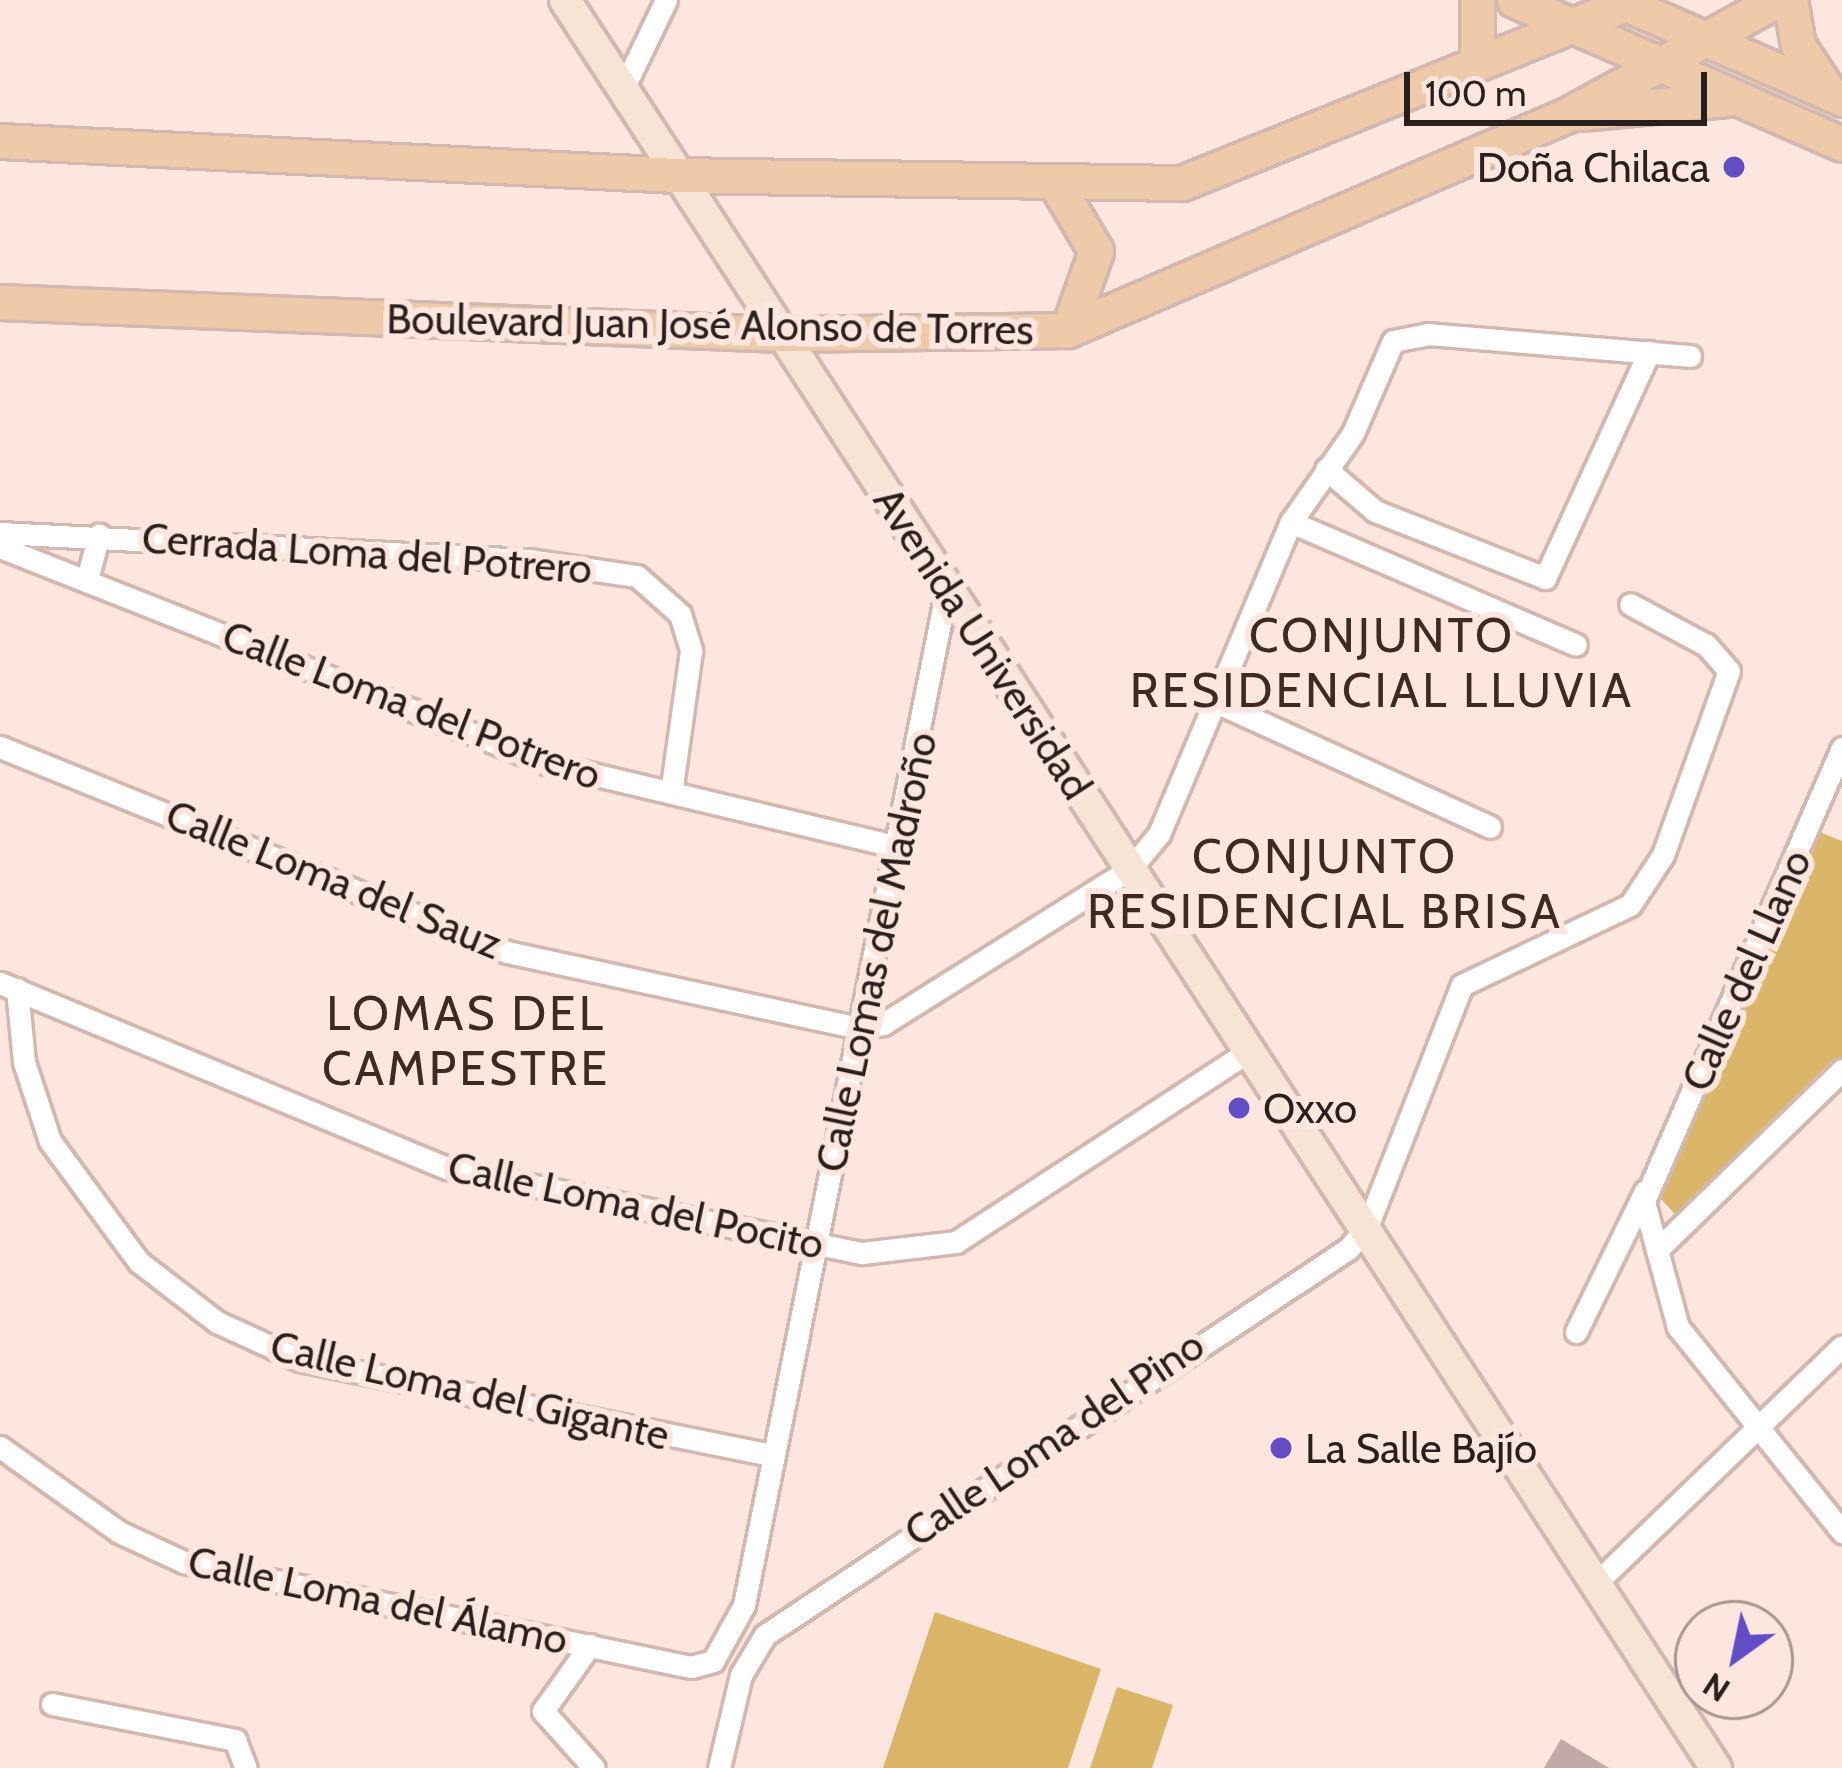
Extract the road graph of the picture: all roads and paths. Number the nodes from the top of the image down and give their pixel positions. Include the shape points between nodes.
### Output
1 (565, 0) edge
2 (666, 0) edge
3 (1477, 0) edge
4 (1514, 0) edge
5 (1777, 0) edge
6 (1790, 0) edge
7 (1626, 1) edge
8 (1577, 27) junction
9 (1705, 38) junction
10 (1477, 64) junction
11 (1659, 64) junction
12 (622, 91) junction
13 (1835, 96) edge
14 (1730, 98) junction
15 (1567, 115) junction
16 (0, 141) edge
17 (1842, 144) edge
18 (676, 175) junction
19 (1056, 184) junction
20 (0, 302) edge
21 (1069, 330) junction
22 (782, 334) junction
23 (1649, 352) junction
24 (1690, 356) dead end
25 (1326, 469) junction
26 (1291, 522) junction
27 (0, 533) edge
28 (99, 535) junction
29 (0, 547) edge
30 (87, 579) junction
31 (947, 587) junction
32 (1630, 604) dead end
33 (1576, 646) dead end
34 (1216, 702) junction
35 (0, 746) edge
36 (1842, 748) edge
37 (671, 793) junction
38 (1832, 806) edge
39 (1490, 827) dead end
40 (903, 848) junction
41 (1130, 869) junction
42 (9, 986) edge
43 (859, 1028) junction
44 (1249, 1051) junction
45 (1842, 1070) edge
46 (1646, 1190) junction
47 (1366, 1227) junction
48 (816, 1244) junction
49 (1657, 1250) junction
50 (1576, 1332) dead end
51 (1842, 1346) edge
52 (1756, 1430) junction
53 (0, 1447) edge
54 (773, 1455) junction
55 (1842, 1532) edge
56 (1594, 1585) junction
57 (590, 1645) junction
58 (713, 1661) joint
59 (52, 1704) dead end
60 (246, 1768) edge
61 (594, 1768) edge
62 (718, 1768) edge
63 (1716, 1768) edge

1 - 12 street, Avenida Universidad
2 - 12 street
3 - 10 main road
4 - 8 main road
5 - 9 main road, Boulevard Juan José Alonso de Torres
6 - 13 main road via 1798,45
7 - 8 main road
7 - 9 main road
8 - 10 main road
8 - 11 main road
9 - 11 main road, Boulevard Juan José Alonso de Torres
9 - 13 main road
10 - 19 main road via 1215,174
11 - 14 main road
11 - 15 main road, Boulevard Juan José Alonso de Torres
12 - 18 street, Avenida Universidad
14 - 15 main road
14 - 17 main road
15 - 21 main road, Boulevard Juan José Alonso de Torres
16 - 18 main road
18 - 19 main road
18 - 22 street, Avenida Universidad
19 - 21 main road via 1096,251
20 - 22 main road, Boulevard Juan José Alonso de Torres
21 - 22 main road, Boulevard Juan José Alonso de Torres
22 - 31 street, Avenida Universidad
23 - 24 street
23 - 25 street via 1400,338
23 - 25 street via 1545,578 1375,511
25 - 26 street
26 - 33 street
26 - 34 street
27 - 28 street, Cerrada Loma del Potrero
28 - 30 street
28 - 37 street, Cerrada Loma del Potrero via 637,576 680,614 691,651
29 - 30 street, Calle Loma del Potrero
30 - 37 street, Calle Loma del Potrero via 546,763
31 - 40 street, Calle Lomas del Madroño
31 - 41 street, Avenida Universidad
32 - 47 street via 1724,658 1726,692 1646,885 1601,927 1462,986
34 - 39 street
34 - 41 street via 1159,834
35 - 43 street, Calle Loma del Sauz via 507,952
36 - 38 street, Calle del Llano
37 - 40 street, Calle Loma del Potrero
38 - 46 street, Calle del Llano
40 - 43 street, Calle Lomas del Madroño
41 - 43 street via 897,1018
41 - 44 street, Avenida Universidad
42 - 48 street, Calle Loma del Pocito via 447,1168
42 - 54 street, Calle Loma del Gigante via 50,1141 139,1262 217,1322 301,1360
43 - 48 street, Calle Lomas del Madroño
44 - 47 street, Avenida Universidad
44 - 48 street, Calle Loma del Pocito via 956,1242 898,1254
45 - 49 street
46 - 49 street
46 - 50 street, Calle del Llano
47 - 56 street, Avenida Universidad
47 - 62 street, Calle Loma del Pino via 784,1619 749,1659
48 - 54 street, Calle Lomas del Madroño
49 - 52 street via 1678,1328
51 - 52 street
52 - 55 street
52 - 56 street
53 - 57 street, Calle Loma del Álamo via 101,1521 184,1562
54 - 58 street, Calle Lomas del Madroño via 744,1605
56 - 63 street, Avenida Universidad
57 - 58 street, Calle Loma del Álamo
57 - 61 street via 543,1705
59 - 60 street via 235,1739

